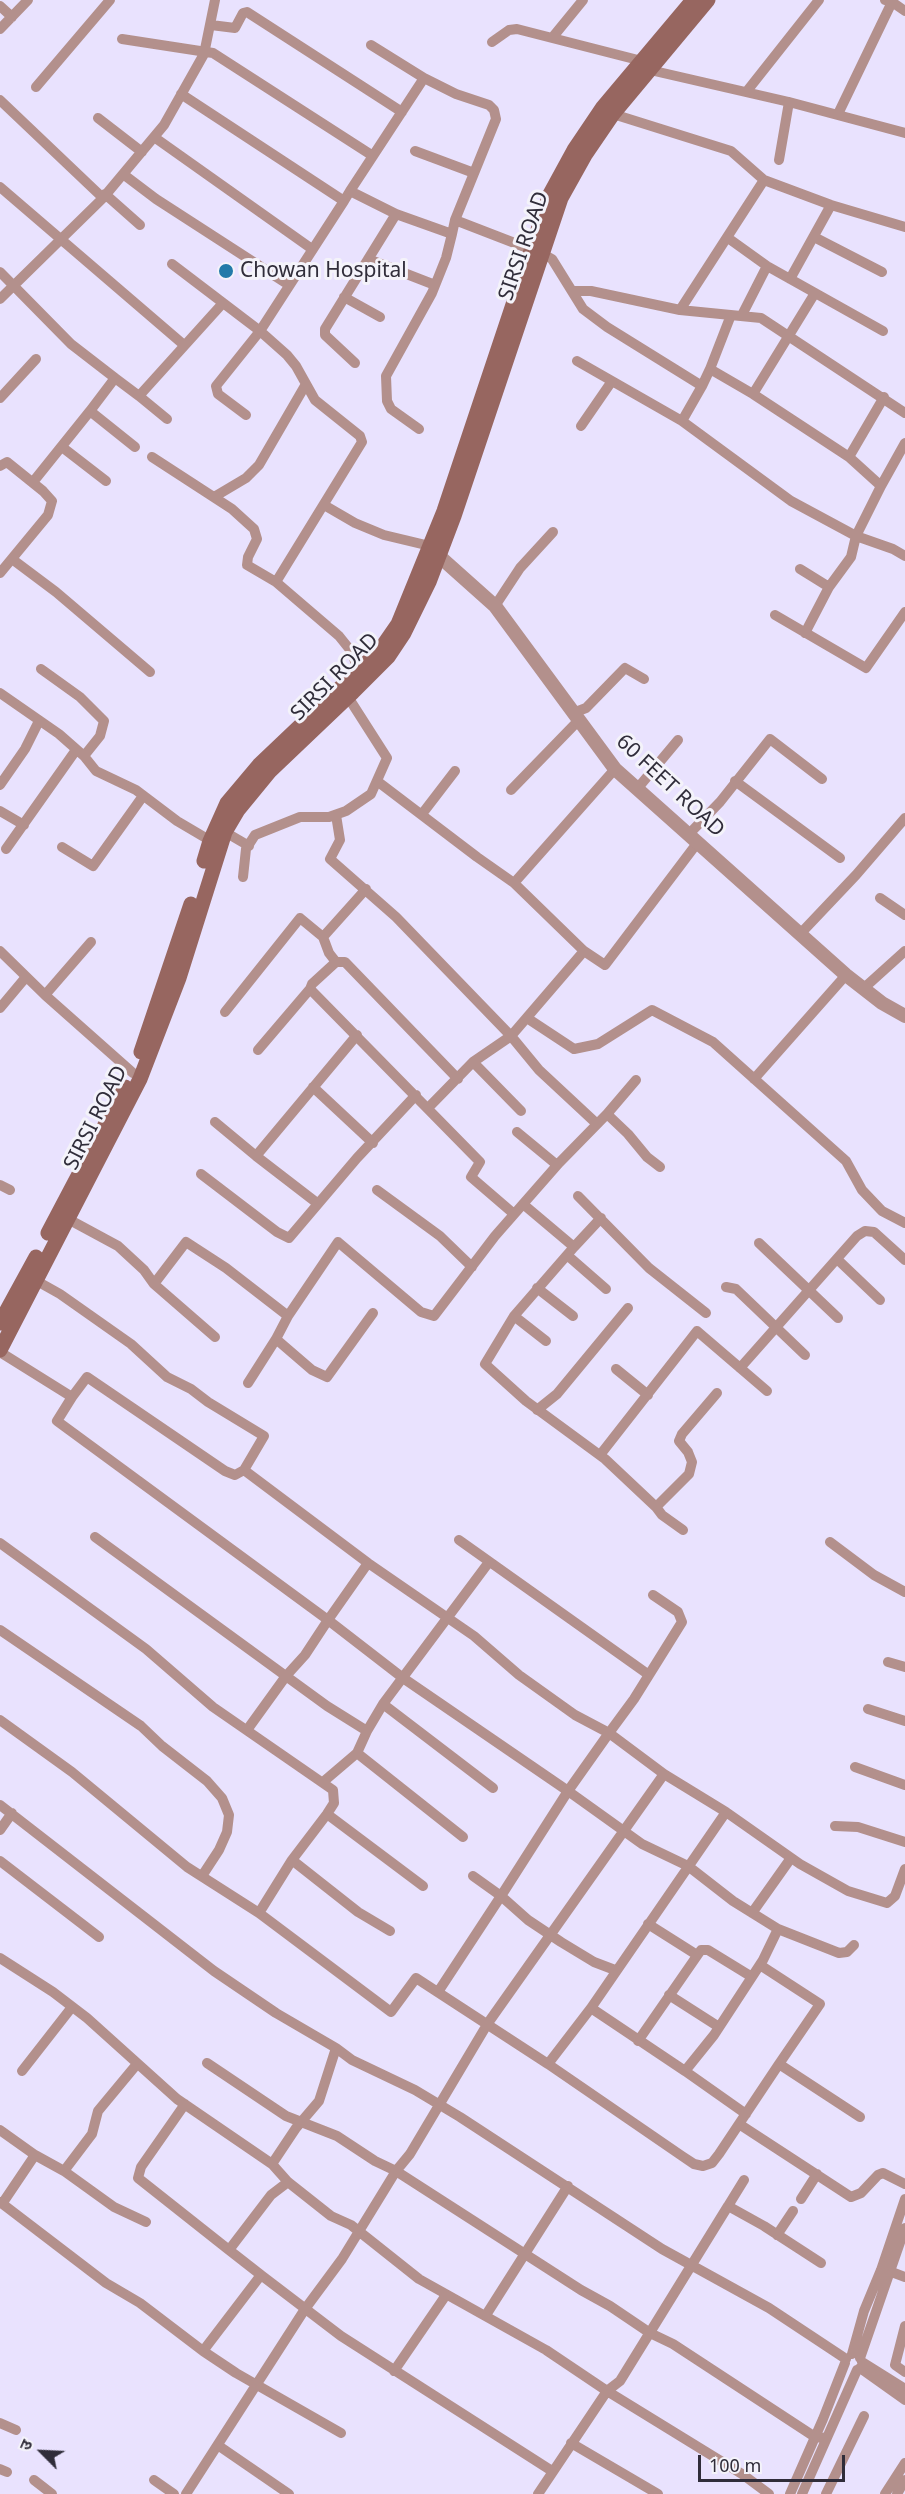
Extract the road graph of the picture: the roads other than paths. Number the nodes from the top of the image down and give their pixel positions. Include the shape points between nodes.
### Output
1 (28, 0) edge
2 (110, 0) edge
3 (215, 0) edge
4 (583, 0) edge
5 (693, 0) edge
6 (708, 0) edge
7 (819, 0) edge
8 (888, 1) edge
9 (0, 6) edge
10 (905, 11) edge
11 (12, 17) junction
12 (211, 25) junction
13 (0, 29) edge
14 (552, 38) junction
15 (122, 39) dead end
16 (492, 42) dead end
17 (371, 45) dead end
18 (204, 52) junction
19 (646, 65) junction
20 (424, 78) junction
21 (36, 87) dead end
22 (747, 91) junction
23 (181, 94) junction
24 (0, 100) edge
25 (789, 102) junction
26 (402, 112) junction
27 (613, 114) junction
28 (838, 114) junction
29 (98, 118) dead end
30 (905, 133) edge
31 (154, 137) junction
32 (415, 151) dead end
33 (142, 152) junction
34 (373, 156) junction
35 (779, 160) dead end
36 (474, 173) junction
37 (123, 174) junction
38 (764, 180) junction
39 (0, 187) edge
40 (104, 196) junction
41 (347, 196) junction
42 (831, 205) junction
43 (396, 214) junction
44 (455, 220) junction
45 (140, 225) dead end
46 (905, 227) edge
47 (452, 234) junction
48 (814, 237) junction
49 (728, 238) junction
50 (61, 240) junction
51 (312, 249) junction
52 (537, 251) junction
53 (368, 259) junction
54 (172, 264) dead end
55 (767, 266) junction
56 (0, 272) edge
57 (882, 272) dead end
58 (790, 279) junction
59 (289, 285) junction
60 (435, 285) junction
61 (15, 286) junction
62 (574, 291) junction
63 (815, 293) junction
64 (344, 297) junction
65 (0, 299) edge
66 (223, 303) junction
67 (680, 310) junction
68 (736, 315) junction
69 (380, 317) dead end
70 (260, 331) junction
71 (884, 331) dead end
72 (790, 338) junction
73 (184, 345) junction
74 (36, 359) dead end
75 (577, 361) dead end
76 (355, 363) dead end
77 (710, 369) junction
78 (115, 378) junction
79 (612, 381) junction
80 (306, 384) junction
81 (702, 386) junction
82 (753, 394) junction
83 (139, 396) junction
84 (884, 397) junction
85 (0, 398) edge
86 (90, 411) junction
87 (905, 413) edge
88 (246, 415) dead end
89 (166, 419) dead end
90 (682, 421) junction
91 (581, 426) dead end
92 (419, 429) dead end
93 (62, 447) junction
94 (135, 447) dead end
95 (903, 450) edge
96 (152, 457) dead end
97 (849, 457) junction
98 (0, 466) edge
99 (106, 481) dead end
100 (33, 482) junction
101 (881, 486) junction
102 (214, 497) junction
103 (324, 505) junction
104 (553, 532) dead end
105 (856, 536) junction
106 (434, 551) junction
107 (905, 556) edge
108 (12, 559) junction
109 (800, 569) dead end
110 (0, 573) edge
111 (276, 582) junction
112 (829, 587) junction
113 (495, 606) junction
114 (905, 612) edge
115 (776, 615) dead end
116 (901, 627) edge
117 (806, 633) junction
118 (41, 669) dead end
119 (150, 672) dead end
120 (360, 676) junction
121 (644, 679) dead end
122 (0, 693) edge
123 (348, 697) junction
124 (576, 717) junction
125 (39, 721) junction
126 (678, 740) dead end
127 (80, 753) junction
128 (615, 769) junction
129 (455, 771) dead end
130 (822, 779) dead end
131 (377, 781) junction
132 (735, 781) junction
133 (0, 785) edge
134 (638, 789) junction
135 (512, 790) dead end
136 (143, 796) junction
137 (0, 811) edge
138 (422, 814) junction
139 (336, 815) junction
140 (905, 818) edge
141 (24, 825) junction
142 (693, 838) junction
143 (218, 840) junction
144 (249, 846) junction
145 (62, 847) dead end
146 (6, 849) dead end
147 (840, 858) dead end
148 (243, 877) dead end
149 (514, 883) junction
150 (366, 889) junction
151 (880, 898) dead end
152 (905, 915) edge
153 (802, 932) junction
154 (323, 937) junction
155 (91, 942) dead end
156 (0, 951) edge
157 (585, 951) junction
158 (905, 951) edge
159 (336, 962) junction
160 (846, 975) junction
161 (26, 977) junction
162 (864, 988) junction
163 (310, 989) junction
164 (45, 995) junction
165 (0, 1008) edge
166 (225, 1012) dead end
167 (905, 1016) edge
168 (527, 1018) junction
169 (357, 1035) junction
170 (511, 1036) junction
171 (258, 1050) dead end
172 (473, 1062) junction
173 (133, 1073) junction
174 (458, 1079) junction
175 (754, 1079) junction
176 (636, 1080) dead end
177 (313, 1087) junction
178 (416, 1095) junction
179 (428, 1108) junction
180 (521, 1111) dead end
181 (607, 1114) junction
182 (215, 1122) dead end
183 (597, 1124) junction
184 (517, 1132) dead end
185 (373, 1143) junction
186 (256, 1156) junction
187 (557, 1165) junction
188 (660, 1167) dead end
189 (201, 1174) dead end
190 (377, 1190) dead end
191 (578, 1196) dead end
192 (317, 1203) junction
193 (523, 1204) junction
194 (514, 1214) junction
195 (601, 1218) junction
196 (68, 1219) junction
197 (904, 1221) edge
198 (759, 1243) dead end
199 (570, 1251) junction
200 (837, 1259) junction
201 (905, 1260) edge
202 (472, 1267) junction
203 (35, 1281) junction
204 (154, 1284) junction
205 (726, 1287) dead end
206 (537, 1288) junction
207 (606, 1289) dead end
208 (808, 1291) junction
209 (880, 1300) dead end
210 (628, 1308) dead end
211 (373, 1313) dead end
212 (706, 1313) dead end
213 (288, 1316) junction
214 (514, 1316) junction
215 (573, 1316) dead end
216 (838, 1318) dead end
217 (0, 1323) edge
218 (776, 1327) junction
219 (215, 1337) dead end
220 (276, 1339) junction
221 (546, 1341) dead end
222 (0, 1351) edge
223 (806, 1355) dead end
224 (740, 1368) junction
225 (616, 1369) dead end
226 (248, 1383) dead end
227 (767, 1391) dead end
228 (717, 1393) dead end
229 (648, 1395) junction
230 (72, 1398) junction
231 (537, 1410) junction
232 (600, 1455) junction
233 (244, 1470) junction
234 (656, 1507) junction
235 (683, 1530) dead end
236 (95, 1537) dead end
237 (459, 1540) dead end
238 (830, 1542) dead end
239 (0, 1543) edge
240 (489, 1562) junction
241 (369, 1563) junction
242 (905, 1592) edge
243 (653, 1595) dead end
244 (447, 1617) junction
245 (328, 1620) junction
246 (0, 1630) edge
247 (888, 1662) dead end
248 (905, 1666) edge
249 (650, 1675) junction
250 (286, 1676) junction
251 (403, 1678) junction
252 (383, 1704) junction
253 (868, 1708) dead end
254 (0, 1720) edge
255 (905, 1721) edge
256 (247, 1730) junction
257 (367, 1731) junction
258 (609, 1734) junction
259 (357, 1753) junction
260 (855, 1767) dead end
261 (664, 1774) junction
262 (323, 1782) junction
263 (905, 1785) edge
264 (493, 1788) dead end
265 (568, 1791) junction
266 (0, 1804) edge
267 (726, 1812) junction
268 (12, 1813) junction
269 (327, 1814) junction
270 (835, 1826) dead end
271 (0, 1830) edge
272 (624, 1831) junction
273 (463, 1837) dead end
274 (905, 1842) edge
275 (791, 1858) junction
276 (292, 1860) junction
277 (0, 1861) edge
278 (688, 1866) junction
279 (905, 1869) edge
280 (202, 1876) junction
281 (473, 1876) dead end
282 (423, 1886) dead end
283 (501, 1896) junction
284 (259, 1912) junction
285 (752, 1914) junction
286 (648, 1924) junction
287 (778, 1929) junction
288 (390, 1932) dead end
289 (550, 1934) junction
290 (99, 1937) dead end
291 (854, 1945) dead end
292 (697, 1955) junction
293 (0, 1958) edge
294 (760, 1965) junction
295 (615, 1970) junction
296 (752, 1977) junction
297 (438, 1992) junction
298 (669, 1995) junction
299 (72, 2007) junction
300 (591, 2008) junction
301 (488, 2023) junction
302 (719, 2027) junction
303 (638, 2041) junction
304 (336, 2048) junction
305 (207, 2063) dead end
306 (137, 2064) junction
307 (548, 2064) junction
308 (779, 2064) junction
309 (22, 2071) dead end
310 (685, 2072) junction
311 (185, 2104) junction
312 (439, 2104) junction
313 (746, 2114) junction
314 (860, 2118) dead end
315 (302, 2121) junction
316 (739, 2124) junction
317 (0, 2130) edge
318 (35, 2155) junction
319 (272, 2164) junction
320 (64, 2171) junction
321 (396, 2171) junction
322 (817, 2174) junction
323 (744, 2180) dead end
324 (288, 2182) junction
325 (905, 2184) edge
326 (568, 2186) junction
327 (801, 2199) dead end
328 (905, 2199) edge
329 (1, 2203) edge
330 (728, 2206) junction
331 (794, 2211) dead end
332 (146, 2222) dead end
333 (905, 2228) edge
334 (358, 2233) junction
335 (777, 2235) junction
336 (229, 2250) junction
337 (525, 2254) junction
338 (821, 2263) dead end
339 (692, 2267) junction
340 (889, 2271) junction
341 (261, 2275) junction
342 (905, 2277) edge
343 (446, 2295) junction
344 (305, 2309) junction
345 (486, 2315) junction
346 (905, 2326) edge
347 (650, 2333) junction
348 (203, 2351) junction
349 (854, 2362) junction
350 (394, 2370) junction
351 (905, 2372) edge
352 (257, 2385) junction
353 (905, 2389) edge
354 (607, 2391) junction
355 (905, 2400) edge
356 (864, 2416) dead end
357 (0, 2423) edge
358 (16, 2430) dead end
359 (341, 2433) dead end
360 (820, 2438) junction
361 (571, 2443) junction
362 (219, 2446) junction
363 (905, 2463) edge
364 (552, 2471) junction
365 (810, 2476) junction
366 (33, 2480) dead end
367 (154, 2480) dead end
368 (905, 2480) edge
369 (52, 2494) edge
370 (174, 2494) edge
371 (186, 2494) edge
372 (289, 2494) edge
373 (538, 2494) edge
374 (658, 2494) edge
375 (769, 2494) edge
376 (790, 2494) edge
377 (802, 2494) edge
378 (821, 2494) edge
379 (826, 2494) edge
380 (885, 2494) edge
381 (897, 2494) edge

1 - 11 street
2 - 21 street
3 - 12 street
4 - 14 street
5 - 19 main road, SIRSI ROAD
6 - 19 main road, SIRSI ROAD
7 - 22 street
8 - 10 street
8 - 28 street
9 - 11 street
11 - 13 street
12 - 18 street
12 - 26 street via 235,28 247,12
14 - 16 street via 517,29
14 - 19 street
15 - 18 street
17 - 20 street
18 - 23 street
18 - 34 street via 227,61
19 - 22 street
19 - 27 main road, SIRSI ROAD
19 - 52 main road, SIRSI ROAD via 603,107 574,150 550,194
20 - 26 street
20 - 36 street via 494,110 496,119
22 - 25 street
23 - 31 street
23 - 41 street
24 - 40 street
25 - 28 street
25 - 35 street
26 - 34 street
27 - 38 street via 731,151
27 - 52 main road, SIRSI ROAD via 561,198
28 - 30 street
29 - 33 street
31 - 33 street
31 - 51 street
32 - 36 street
33 - 37 street
34 - 41 street
36 - 44 street
37 - 40 street
37 - 59 street
38 - 42 street
38 - 49 street
39 - 50 street
40 - 45 street
40 - 50 street
41 - 43 street
41 - 51 street
42 - 46 street
42 - 48 street
43 - 47 street
43 - 53 street
44 - 47 street
44 - 52 street
47 - 60 street
48 - 57 street
48 - 58 street
49 - 55 street
49 - 67 street
50 - 61 street
50 - 73 street
51 - 59 street
52 - 62 street via 552,260
52 - 106 main road, SIRSI ROAD
53 - 60 street
53 - 64 street
54 - 66 street
55 - 58 street
55 - 68 street
56 - 61 street
58 - 63 street
59 - 70 street
60 - 92 street via 386,376 391,409
61 - 65 street
61 - 78 street via 71,344
62 - 67 street
62 - 81 street via 583,309 607,327
63 - 71 street
63 - 72 street
64 - 69 street
64 - 76 street via 326,325 325,335
66 - 70 street
66 - 73 street
67 - 68 street
68 - 72 street via 762,318
68 - 77 street
70 - 80 street via 287,355
70 - 88 street via 216,386 218,394
72 - 82 street
72 - 84 street
73 - 83 street
74 - 85 street
75 - 79 street
77 - 81 street
77 - 82 street
78 - 83 street
78 - 86 street
79 - 90 street
79 - 91 street
80 - 102 street via 259,465 246,478
80 - 103 street via 315,400 360,436 362,442
81 - 90 street
82 - 97 street
83 - 89 street
84 - 87 street
84 - 97 street
86 - 93 street
86 - 94 street
90 - 105 street via 791,501
93 - 99 street
93 - 100 street
95 - 101 street
96 - 102 street
97 - 101 street
98 - 100 street via 7,462
100 - 108 street via 49,496 52,507
101 - 105 street
102 - 111 street via 258,535 247,565
103 - 106 street via 355,523
103 - 111 street
104 - 113 street via 520,568
105 - 107 street
105 - 112 street via 851,556
106 - 113 street, 60 FEET ROAD
106 - 120 main road, SIRSI ROAD via 429,582 404,633 388,657
108 - 110 street
108 - 119 street
109 - 112 street
111 - 120 street via 339,636 351,651
112 - 117 street
113 - 124 street, 60 FEET ROAD
114 - 116 street
115 - 117 street
116 - 117 street via 866,668
118 - 127 street via 80,697 104,721 100,736
120 - 123 main road, SIRSI ROAD
120 - 143 main road, SIRSI ROAD via 259,765 227,803
121 - 124 street via 625,668
122 - 125 street
123 - 131 street via 387,758
123 - 143 main road, SIRSI ROAD via 270,771
124 - 128 street, 60 FEET ROAD
124 - 135 street
125 - 127 street
125 - 133 street
126 - 134 street
127 - 136 street via 96,771
127 - 141 street
128 - 134 street, 60 FEET ROAD
128 - 149 street
129 - 138 street
130 - 132 street via 770,739
131 - 138 street
131 - 139 street via 371,794
132 - 142 street
132 - 147 street
134 - 142 street, 60 FEET ROAD
136 - 143 street
136 - 145 street via 93,866
137 - 141 street
138 - 149 street
139 - 144 street via 300,817 255,835
139 - 150 street via 340,840 330,859
140 - 153 street
141 - 146 street
142 - 153 street, 60 FEET ROAD
142 - 157 street via 605,965
143 - 144 street
143 - 173 main road, SIRSI ROAD
143 - 196 main road, SIRSI ROAD via 179,978 153,1050
144 - 148 street
149 - 157 street
150 - 154 street
150 - 170 street
151 - 152 street
153 - 160 street, 60 FEET ROAD
154 - 159 street
154 - 166 street via 300,918
155 - 164 street
156 - 161 street
157 - 168 street
158 - 162 street
159 - 163 street
159 - 174 street via 345,963
160 - 162 street, 60 FEET ROAD
160 - 175 street
161 - 164 street
161 - 165 street
162 - 167 street, 60 FEET ROAD
163 - 169 street
163 - 171 street
164 - 173 street
168 - 170 street
168 - 175 street via 574,1049 598,1044 652,1010 713,1042
169 - 177 street
169 - 178 street
170 - 172 street
170 - 183 street via 539,1070
172 - 174 street
172 - 180 street
173 - 217 main road, SIRSI ROAD
174 - 179 street
175 - 197 street via 846,1161 862,1190 882,1211
176 - 181 street
177 - 185 street
177 - 186 street
178 - 179 street
178 - 185 street
179 - 194 street via 480,1162 471,1177
181 - 183 street
181 - 188 street
182 - 186 street
183 - 187 street
184 - 187 street
185 - 192 street
186 - 192 street
187 - 193 street
189 - 192 street via 289,1238
190 - 202 street via 440,1236
191 - 195 street
193 - 194 street
193 - 199 street
194 - 202 street
195 - 199 street
195 - 212 street via 649,1268
196 - 203 main road, SIRSI ROAD
196 - 204 street via 118,1246
198 - 208 street
199 - 206 street
199 - 207 street
200 - 201 street via 865,1231 874,1232
200 - 208 street
200 - 209 street
202 - 213 street via 434,1316 421,1312 338,1242
203 - 222 main road, SIRSI ROAD
203 - 233 street via 131,1344 167,1377 264,1436
204 - 213 street via 186,1242
204 - 219 street
205 - 218 street via 736,1289
206 - 214 street
206 - 215 street
208 - 216 street
208 - 218 street
210 - 231 street via 557,1394
211 - 220 street via 327,1377 312,1370
213 - 220 street
214 - 221 street
214 - 231 street via 485,1364
218 - 223 street
218 - 224 street
220 - 226 street
222 - 230 street
224 - 227 street
224 - 229 street via 697,1330
225 - 229 street
228 - 234 street via 679,1441 692,1462 688,1474
229 - 232 street
230 - 233 street via 87,1377 225,1472 235,1475
230 - 245 street via 57,1421
231 - 232 street
232 - 234 street
233 - 241 street
234 - 235 street
236 - 250 street
237 - 240 street
238 - 242 street via 874,1575
239 - 256 street via 146,1649 213,1707
240 - 244 street
240 - 249 street
241 - 244 street
241 - 245 street
243 - 249 street via 678,1612 682,1622
244 - 251 street
244 - 258 street via 519,1675
245 - 250 street
245 - 251 street
246 - 280 street via 141,1726 222,1798 229,1815 227,1832
247 - 248 street
249 - 258 street
250 - 256 street
250 - 257 street
251 - 252 street
251 - 265 street
252 - 257 street
252 - 264 street
253 - 255 street
254 - 280 street
256 - 262 street
257 - 259 street
258 - 261 street
258 - 265 street
259 - 262 street
259 - 273 street
260 - 263 street
261 - 267 street
261 - 272 street
262 - 269 street via 335,1794
265 - 272 street
265 - 283 street
266 - 268 street
267 - 275 street
267 - 278 street
268 - 271 street
268 - 304 street via 214,1971
269 - 276 street
269 - 282 street
270 - 274 street via 858,1827
272 - 278 street
272 - 289 street
275 - 279 street via 848,1891 887,1903 895,1896
275 - 285 street
276 - 284 street
276 - 288 street
277 - 290 street
278 - 285 street
278 - 286 street
280 - 284 street
281 - 283 street
283 - 289 street
283 - 297 street
284 - 297 street via 391,2012 416,1978
285 - 287 street
286 - 292 street
286 - 295 street
287 - 291 street via 839,1953
287 - 294 street
289 - 295 street via 594,1962
289 - 301 street
292 - 296 street via 708,1950
292 - 298 street
293 - 299 street
294 - 296 street
294 - 308 street via 820,2004
295 - 300 street
296 - 302 street
297 - 301 street
298 - 302 street
298 - 303 street
299 - 306 street
299 - 309 street
300 - 303 street
300 - 307 street
301 - 307 street
301 - 312 street
302 - 310 street
303 - 310 street
304 - 312 street
304 - 315 street via 319,2101
305 - 315 street via 286,2116
306 - 311 street
306 - 320 street via 98,2111 92,2134
307 - 316 street via 694,2164 712,2163
308 - 313 street
308 - 314 street
310 - 313 street
311 - 319 street
311 - 336 street via 141,2167 138,2178
312 - 321 street
312 - 326 street
313 - 316 street
315 - 319 street
315 - 321 street via 338,2136
316 - 322 street
317 - 318 street
318 - 320 street
318 - 329 street
319 - 324 street
320 - 332 street via 114,2207
321 - 334 street
321 - 337 street
322 - 325 street via 851,2197 882,2174
322 - 327 street
323 - 330 street
324 - 334 street
324 - 336 street via 271,2195
326 - 337 street
326 - 339 street
328 - 349 street via 864,2312
329 - 348 street
330 - 335 street
330 - 339 street
331 - 335 street
333 - 340 street
334 - 343 street
334 - 344 street
335 - 338 street
336 - 341 street
337 - 345 street
337 - 347 street
339 - 347 street
339 - 349 street via 769,2308
340 - 342 street
340 - 349 street via 870,2336
341 - 344 street
341 - 348 street
343 - 345 street
343 - 350 street
344 - 350 street
344 - 352 street
345 - 354 street
346 - 351 street via 895,2365
347 - 354 street via 620,2381
347 - 360 street
348 - 352 street
349 - 353 street
349 - 355 street
349 - 360 street
350 - 364 street
352 - 359 street
352 - 362 street
354 - 361 street
354 - 375 street
356 - 379 street
357 - 358 street
360 - 365 street
360 - 376 street
361 - 364 street
361 - 374 street
362 - 371 street
362 - 372 street
363 - 380 street
364 - 373 street
365 - 377 street
365 - 378 street
366 - 369 street
367 - 370 street
368 - 381 street

